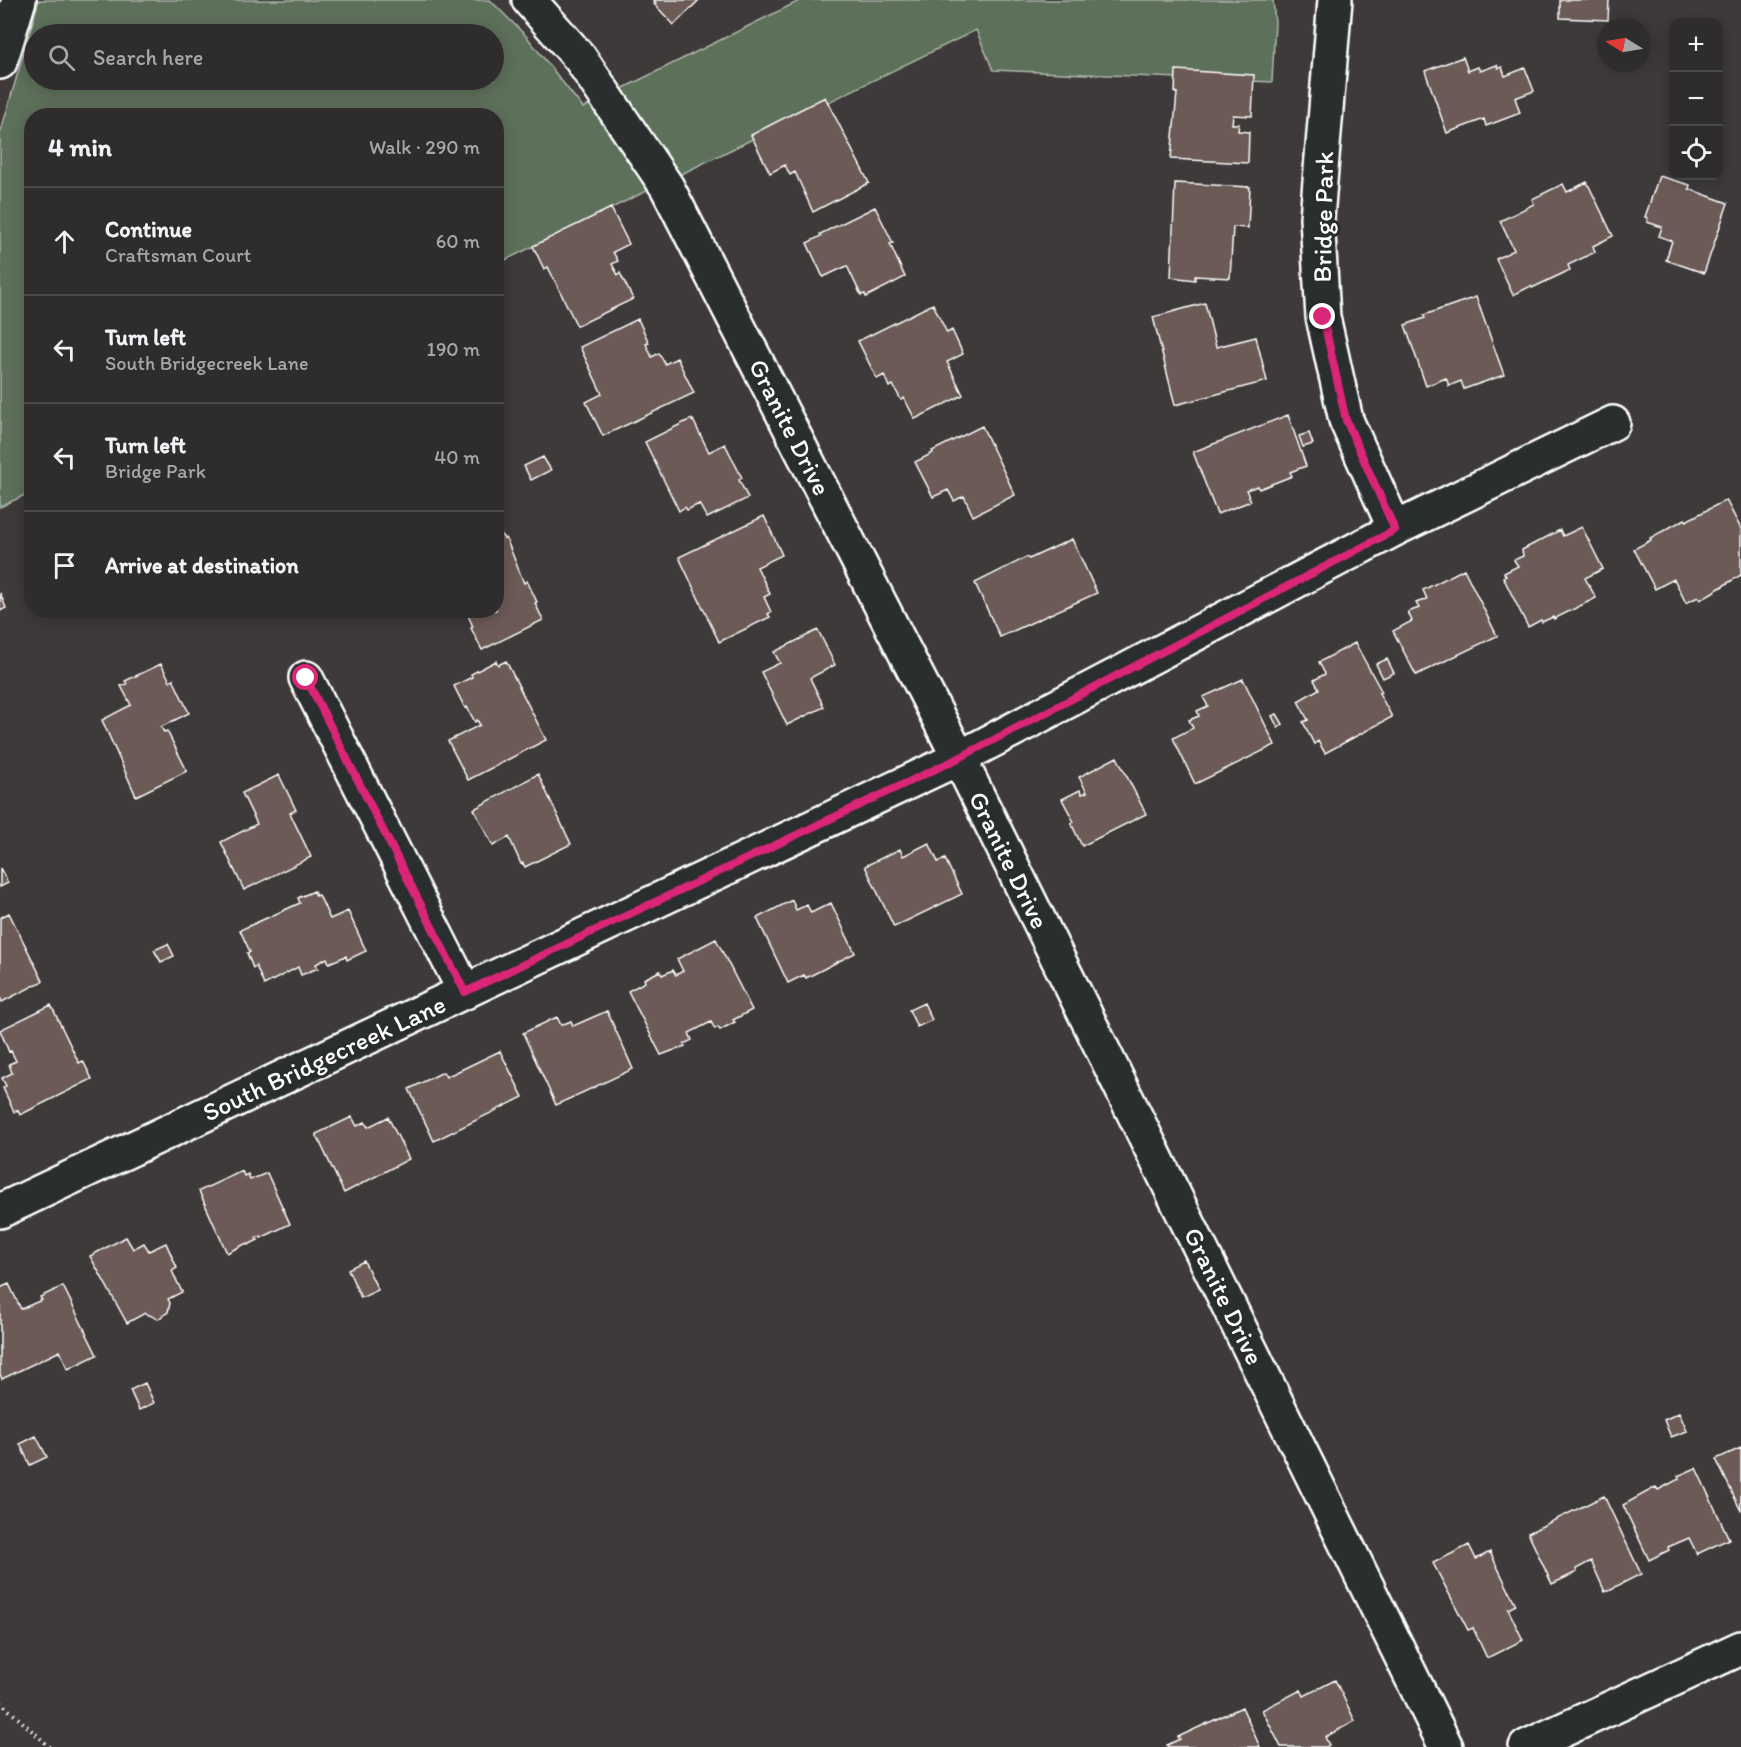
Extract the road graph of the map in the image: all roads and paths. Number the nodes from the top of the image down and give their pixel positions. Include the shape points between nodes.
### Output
1 (19, 0) edge
2 (529, 0) edge
3 (1335, 0) edge
4 (0, 62) edge
5 (1613, 423) dead end
6 (1395, 530) junction
7 (306, 678) dead end
8 (959, 758) junction
9 (465, 992) junction
10 (0, 1211) edge
11 (1741, 1648) edge
12 (0, 1702) edge
13 (50, 1747) edge
14 (1446, 1747) edge
15 (1526, 1747) edge

1 - 4 street
2 - 8 street, Granite Drive via 580,58 667,187
3 - 6 street, Bridge Park via 1317,218 1323,317 1346,420
5 - 6 street, South Bridgecreek Lane
6 - 8 street, South Bridgecreek Lane
7 - 9 street
8 - 9 street, South Bridgecreek Lane
8 - 14 street, Granite Drive
9 - 10 street, South Bridgecreek Lane
11 - 15 street
12 - 13 path

